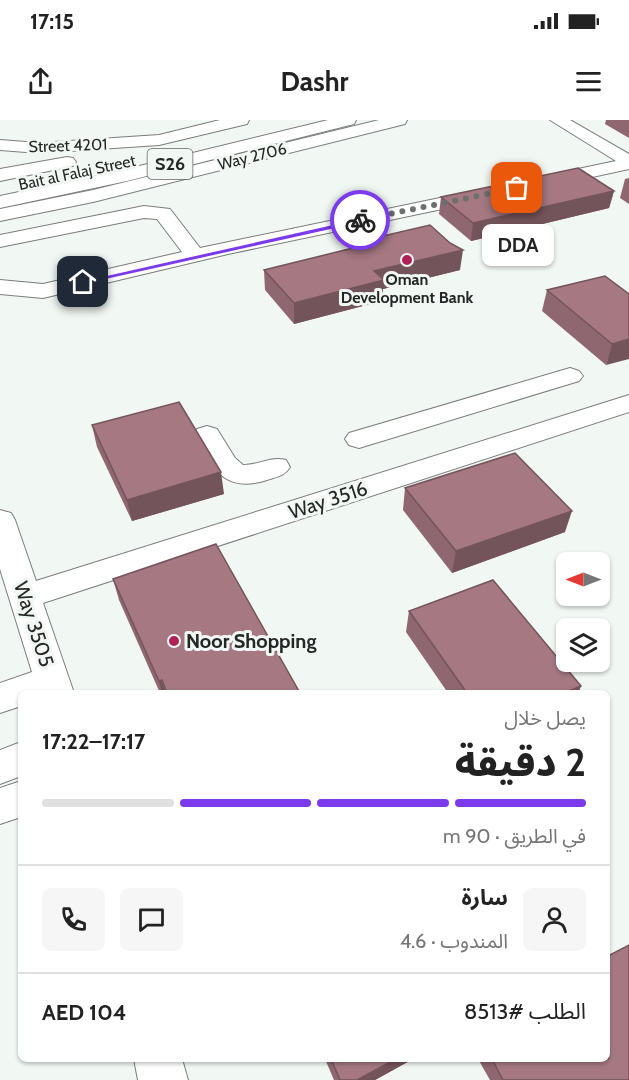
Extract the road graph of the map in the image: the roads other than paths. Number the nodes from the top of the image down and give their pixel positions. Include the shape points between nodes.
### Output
1 (241, 120) edge
2 (294, 120) edge
3 (399, 120) edge
4 (344, 121) edge
5 (564, 121) edge
6 (159, 140) junction
7 (0, 146) edge
8 (68, 162) junction
9 (629, 162) edge
10 (0, 167) edge
11 (0, 175) edge
12 (528, 185) edge
13 (0, 189) edge
14 (506, 190) edge
15 (0, 202) edge
16 (405, 211) junction
17 (0, 215) edge
18 (422, 226) edge
19 (0, 241) edge
20 (195, 256) junction
21 (0, 287) edge
22 (570, 376) dead end
23 (629, 403) edge
24 (207, 435) dead end
25 (359, 439) dead end
26 (276, 467) dead end
27 (0, 520) edge
28 (26, 596) junction
29 (54, 686) edge
30 (36, 690) edge
31 (18, 694) edge
32 (0, 698) edge
33 (18, 760) edge
34 (0, 767) edge
35 (18, 800) edge
36 (0, 806) edge
37 (159, 1062) edge
38 (163, 1080) edge

1 - 6 street, Street 4201
2 - 13 street, Bait al Falaj Street / S26
3 - 17 street, Way 2706 via 93,196
4 - 15 street, Bait al Falaj Street / S26
5 - 9 street
6 - 7 street, Street 4201 via 50,148
6 - 8 street
8 - 10 street
8 - 11 street
9 - 12 street
14 - 16 street
16 - 18 street
16 - 20 street
19 - 20 street via 144,212 163,213
20 - 21 street via 43,291
22 - 25 street
23 - 28 street, Way 3516
24 - 26 street via 236,474 255,474
27 - 28 street, Way 3505
28 - 29 street, Way 3505
29 - 30 street
31 - 32 street
33 - 34 street
35 - 36 street
37 - 38 street

